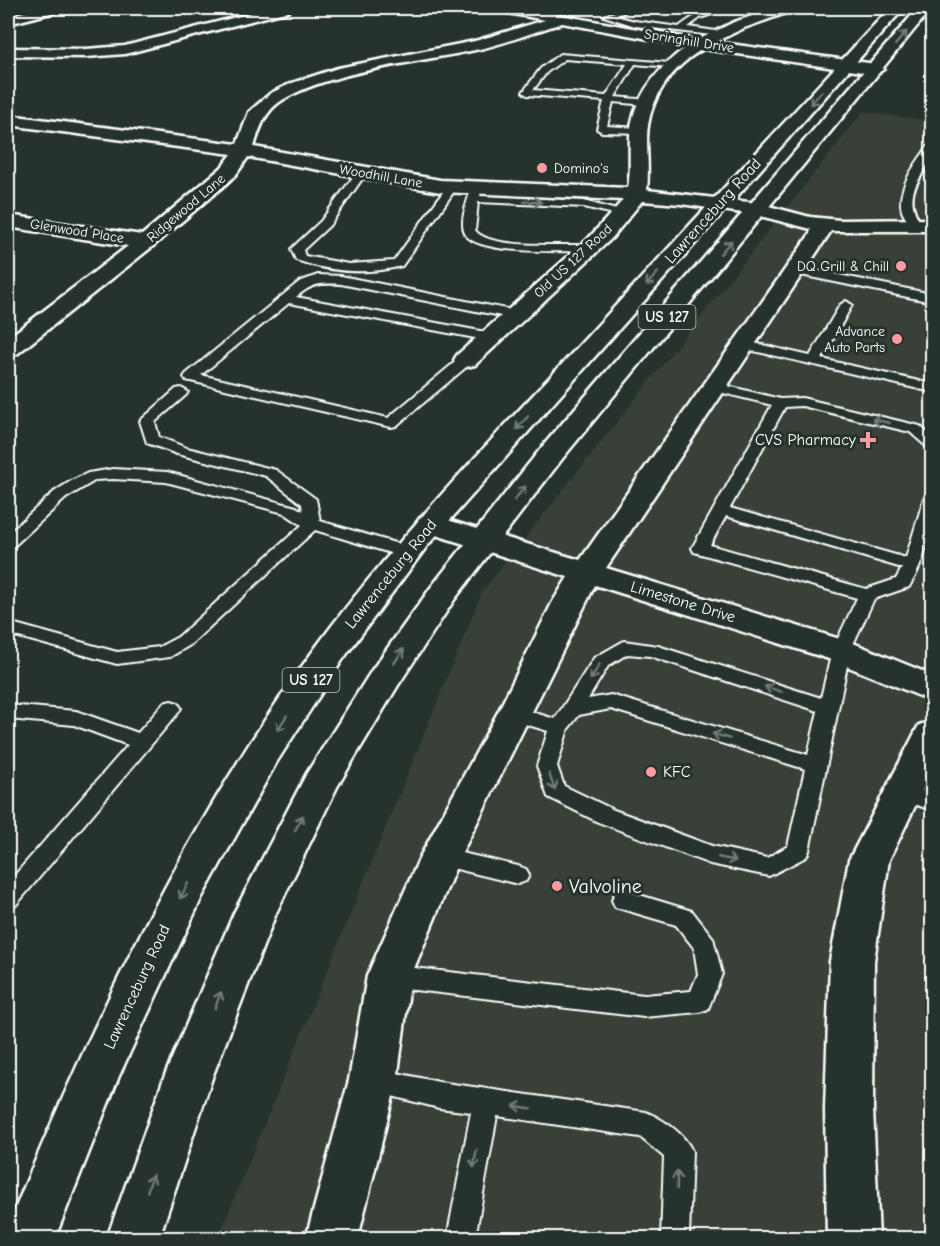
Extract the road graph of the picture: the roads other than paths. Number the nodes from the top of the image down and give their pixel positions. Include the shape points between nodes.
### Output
1 (54, 8) edge
2 (284, 8) edge
3 (503, 8) edge
4 (630, 8) edge
5 (726, 8) edge
6 (787, 8) edge
7 (897, 8) edge
8 (925, 8) edge
9 (561, 19) junction
10 (8, 20) edge
11 (681, 29) junction
12 (720, 34) junction
13 (698, 44) junction
14 (8, 52) edge
15 (632, 62) junction
16 (846, 64) junction
17 (670, 65) junction
18 (876, 69) junction
19 (609, 99) junction
20 (646, 102) junction
21 (8, 120) edge
22 (639, 131) junction
23 (933, 147) edge
24 (244, 150) junction
25 (362, 172) junction
26 (452, 187) junction
27 (475, 193) junction
28 (636, 194) junction
29 (719, 203) junction
30 (757, 210) junction
31 (622, 213) junction
32 (8, 221) edge
33 (822, 224) junction
34 (924, 225) edge
35 (146, 242) junction
36 (590, 248) junction
37 (795, 270) junction
38 (933, 298) edge
39 (287, 299) junction
40 (846, 305) dead end
41 (516, 315) junction
42 (491, 338) junction
43 (745, 345) junction
44 (8, 349) edge
45 (466, 360) joint
46 (814, 360) junction
47 (716, 387) junction
48 (933, 388) edge
49 (182, 392) dead end
50 (780, 403) junction
51 (933, 444) edge
52 (933, 498) edge
53 (721, 510) junction
54 (312, 524) junction
55 (431, 524) junction
56 (484, 539) junction
57 (8, 542) edge
58 (406, 552) junction
59 (912, 565) junction
60 (587, 572) junction
61 (867, 595) junction
62 (8, 628) edge
63 (841, 651) junction
64 (933, 689) edge
65 (829, 707) junction
66 (171, 708) dead end
67 (573, 709) junction
68 (8, 712) edge
69 (515, 714) junction
70 (559, 727) junction
71 (933, 734) edge
72 (142, 742) junction
73 (816, 765) junction
74 (919, 797) edge
75 (440, 857) junction
76 (518, 875) dead end
77 (8, 898) edge
78 (623, 900) dead end
79 (389, 976) junction
80 (373, 1080) junction
81 (486, 1101) junction
82 (29, 1239) edge
83 (132, 1239) edge
84 (332, 1239) edge
85 (461, 1239) edge
86 (675, 1239) edge
87 (853, 1239) edge

1 - 10 main road
2 - 14 main road via 125,51
3 - 9 main road, Springhill Drive
4 - 11 lane via 608,16 663,29
5 - 11 lane via 697,16
6 - 12 main road
7 - 16 main road, Lawrenceburg Road / US 127
18 -> 8 main road, Lawrenceburg Road / US 127
9 - 13 main road, Springhill Drive
9 - 24 main road, Ridgewood Lane via 486,43 356,69 298,86 261,109 251,124
11 - 12 lane
12 - 13 main road
13 - 16 main road, Springhill Drive
13 - 17 main road
15 - 17 lane
15 - 19 lane
15 - 19 lane via 563,56 544,70 527,92
16 - 18 main road, Springhill Drive
16 -> 29 main road, Lawrenceburg Road / US 127
17 - 20 main road
18 - 30 main road, Lawrenceburg Road / US 127
19 - 20 lane
19 - 22 lane via 602,129
20 - 22 main road
21 - 24 main road, Woodhill Lane
22 - 28 main road
23 - 34 lane via 906,203 907,211
24 - 25 main road, Woodhill Lane
24 - 35 main road, Ridgewood Lane via 228,172
25 - 26 main road, Woodhill Lane
25 - 26 lane via 334,214 297,249 300,258 366,268 398,264
26 - 27 main road, Woodhill Lane
27 - 28 main road, Woodhill Lane
27 -> 31 lane via 486,201 584,204
27 - 36 lane via 470,232 478,240
28 - 29 main road, Woodhill Lane
28 - 31 main road, Old US 127 Road
29 - 30 main road, Woodhill Lane
29 -> 55 main road, Lawrenceburg Road / US 127
30 - 33 main road, Woodhill Lane
56 -> 30 main road, Lawrenceburg Road / US 127
31 - 36 main road, Old US 127 Road
32 - 35 main road, Glenwood Place
33 - 34 main road, Woodhill Lane
33 - 37 main road via 820,234
35 - 44 main road, Ridgewood Lane
36 - 41 main road, Old US 127 Road
37 - 38 lane
37 - 43 main road
39 - 41 lane via 303,285 318,279 341,280
39 - 42 lane
39 - 45 lane via 191,377 391,423
40 - 46 lane
41 - 42 main road, Old US 127 Road
42 - 45 main road, Old US 127 Road
43 - 46 lane
43 - 47 main road
46 - 48 lane
47 - 50 lane
47 - 60 main road
49 - 54 lane via 147,421 152,440 271,473 310,502
51 -> 50 lane via 915,429 802,402
50 - 53 lane
52 - 59 lane
53 - 59 lane
53 - 61 lane via 700,548
54 - 57 lane via 290,510 167,477 113,474 93,476 60,495
54 - 58 lane
54 - 62 lane via 184,641 163,653 117,658
55 - 56 main road, Limestone Drive
55 - 58 main road, Lawrenceburg Road / US 127
56 - 60 main road, Limestone Drive
83 -> 56 main road, Lawrenceburg Road / US 127 via 222,989 288,845 320,783 384,679
58 -> 82 main road, Lawrenceburg Road / US 127 via 298,699 184,890 97,1071
59 - 61 lane via 903,583
60 - 63 main road, Limestone Drive
60 - 69 main road
61 - 63 lane
63 - 64 main road, Limestone Drive
63 - 65 lane
65 -> 67 lane via 651,650 624,647 601,662
65 - 73 lane
66 - 72 lane
67 - 70 lane
73 -> 67 lane via 611,702
68 - 72 lane via 76,718
69 - 70 lane
69 - 75 main road
70 -> 73 lane via 547,766 555,791 606,816 710,855 769,867 798,851
71 - 74 main road
72 - 77 lane
74 - 87 main road via 869,860 852,961 849,1109
75 - 76 lane
75 - 79 main road
78 - 79 lane via 684,918 705,945 710,974 699,1001 644,1006
79 - 80 main road
80 - 81 lane
80 - 84 main road
81 -> 85 lane
86 -> 81 lane via 678,1151 646,1125

